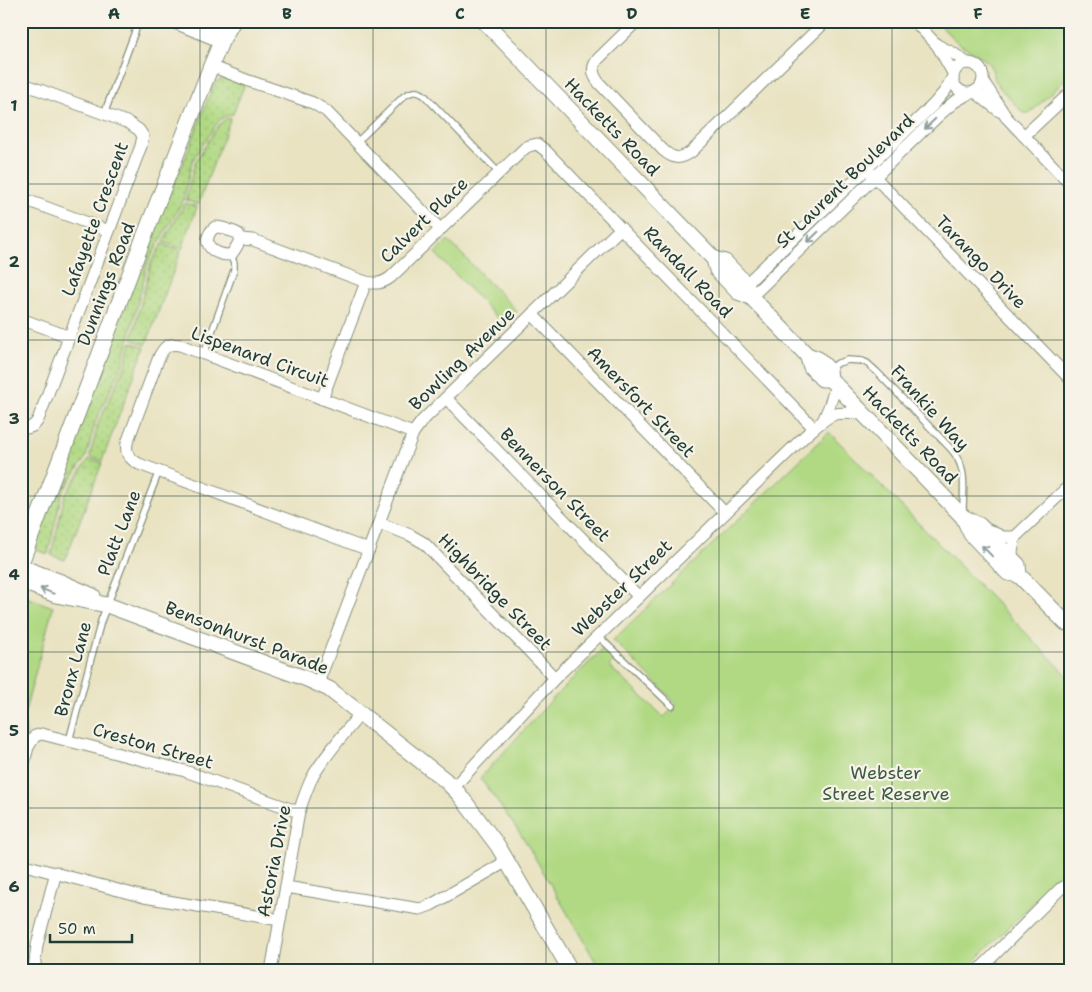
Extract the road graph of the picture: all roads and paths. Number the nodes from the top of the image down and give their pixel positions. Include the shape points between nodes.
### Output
1 (139, 21) edge
2 (484, 21) edge
3 (637, 21) edge
4 (826, 21) edge
5 (914, 21) edge
6 (180, 22) edge
7 (227, 32) edge
8 (937, 45) junction
9 (967, 63) junction
10 (211, 66) junction
11 (953, 75) junction
12 (983, 81) junction
13 (21, 83) edge
14 (1071, 92) edge
15 (971, 93) junction
16 (104, 114) junction
17 (1006, 117) junction
18 (1024, 136) junction
19 (357, 142) junction
20 (535, 144) joint
21 (866, 168) junction
22 (499, 173) junction
23 (875, 177) junction
24 (1071, 184) edge
25 (21, 198) edge
26 (621, 228) junction
27 (440, 229) junction
28 (109, 231) junction
29 (240, 239) junction
30 (231, 255) junction
31 (366, 282) junction
32 (745, 291) junction
33 (532, 314) junction
34 (21, 319) edge
35 (70, 337) junction
36 (204, 354) junction
37 (832, 378) junction
38 (1071, 380) edge
39 (446, 398) junction
40 (322, 399) junction
41 (863, 414) junction
42 (818, 425) junction
43 (21, 428) edge
44 (413, 433) junction
45 (159, 471) junction
46 (1071, 484) edge
47 (725, 513) junction
48 (963, 518) junction
49 (379, 524) junction
50 (979, 525) junction
51 (1015, 537) junction
52 (369, 550) junction
53 (1013, 560) junction
54 (21, 563) edge
55 (21, 567) edge
56 (1019, 575) junction
57 (21, 581) edge
58 (639, 597) junction
59 (107, 605) junction
60 (1069, 627) edge
61 (598, 636) junction
62 (555, 678) junction
63 (318, 683) junction
64 (672, 706) dead end
65 (360, 714) junction
66 (69, 741) junction
67 (21, 774) edge
68 (453, 788) junction
69 (299, 812) junction
70 (507, 861) junction
71 (21, 864) edge
72 (56, 872) junction
73 (1071, 883) edge
74 (286, 887) junction
75 (280, 920) junction
76 (979, 970) edge
77 (34, 971) edge
78 (271, 971) edge
79 (571, 971) edge

1 - 16 lane
2 - 32 street, Hacketts Road via 714,259 716,270
3 - 4 street via 598,59 593,68 594,75 663,150 677,158 691,152
5 - 8 street
6 - 7 street
7 - 10 street, Dunnings Road
8 - 9 street
8 - 11 street
9 - 11 street via 958,66
9 - 12 street via 979,68
10 - 19 street via 320,106
10 - 54 street, Dunnings Road via 136,255
11 - 15 street via 958,91
11 - 21 street, St Laurent Boulevard via 945,92
12 - 15 street
12 - 17 street
13 - 16 street, Lafayette Crescent
14 - 18 street
15 - 17 street
15 -> 23 street, St Laurent Boulevard via 948,106
16 - 28 street, Lafayette Crescent via 135,126 143,136
17 - 18 street
18 - 24 street
19 - 22 lane via 404,96 418,92
19 - 27 street
20 - 22 street, Calvert Place via 525,148
20 - 26 street, Randall Road via 546,151
21 - 23 street, Tarango Drive
21 - 32 street, St Laurent Boulevard
22 - 27 street, Calvert Place
23 -> 32 street, St Laurent Boulevard
23 - 38 street, Tarango Drive
25 - 28 street
26 - 33 street, Bowling Avenue
26 - 42 street, Randall Road
27 - 31 street, Calvert Place via 386,281
28 - 35 street, Lafayette Crescent
29 - 30 street
29 - 30 street via 237,233 219,227 213,229 208,247
29 - 31 street via 253,240
30 - 36 lane via 234,270
31 - 40 street
32 - 37 street, Hacketts Road via 807,355 811,367 822,379
33 - 39 street, Bowling Avenue
33 - 47 street, Amersfort Street
34 - 35 street
35 - 43 street, Lafayette Crescent via 38,420 34,426
36 - 40 street, Lispenard Circuit
36 - 45 street, Lispenard Circuit via 170,345 159,357 126,450 133,461
37 - 41 street, Hacketts Road
37 - 42 street, Webster Street via 829,407
37 - 48 lane, Frankie Way via 838,363 848,360 867,363 950,449 960,460 964,478
39 - 44 street, Bowling Avenue
39 - 58 street, Bennerson Street
40 - 44 street, Lispenard Circuit
41 - 42 street, Webster Street via 835,414
41 - 48 street, Hacketts Road
42 - 47 street, Webster Street
44 - 49 street, Bowling Avenue
45 - 52 street, Lispenard Circuit
45 - 59 lane, Platt Lane
46 - 51 street
47 - 58 street, Webster Street
48 - 50 street, Hacketts Road
56 -> 48 street, Hacketts Road via 1008,573 971,534
49 - 52 street, Bowling Avenue
49 - 62 street, Highbridge Street via 424,543
50 - 51 street via 1003,537
50 - 53 street, Hacketts Road
51 - 53 street
52 - 63 street, Bowling Avenue
53 - 56 street, Hacketts Road via 1018,565
55 - 59 street, Bensonhurst Parade via 69,585
56 - 60 street, Hacketts Road
59 -> 57 street, Bensonhurst Parade via 56,595
58 - 61 street, Webster Street
59 - 63 street, Bensonhurst Parade
59 - 66 lane, Bronx Lane
61 - 62 street, Webster Street
61 - 64 lane
62 - 68 street, Webster Street
63 - 65 street, Bensonhurst Parade
65 - 68 street, Bensonhurst Parade
65 - 69 street, Astoria Drive via 319,767
66 - 67 street, Creston Street via 42,734 33,738
66 - 69 street, Creston Street via 185,772
68 - 70 street, Bensonhurst Parade
69 - 74 street, Astoria Drive
70 - 74 street via 420,909
70 - 79 street, Bensonhurst Parade
71 - 72 street
72 - 75 street via 144,897
72 - 77 street via 37,945
73 - 76 street via 1060,889
74 - 75 street, Astoria Drive
75 - 78 street, Astoria Drive

